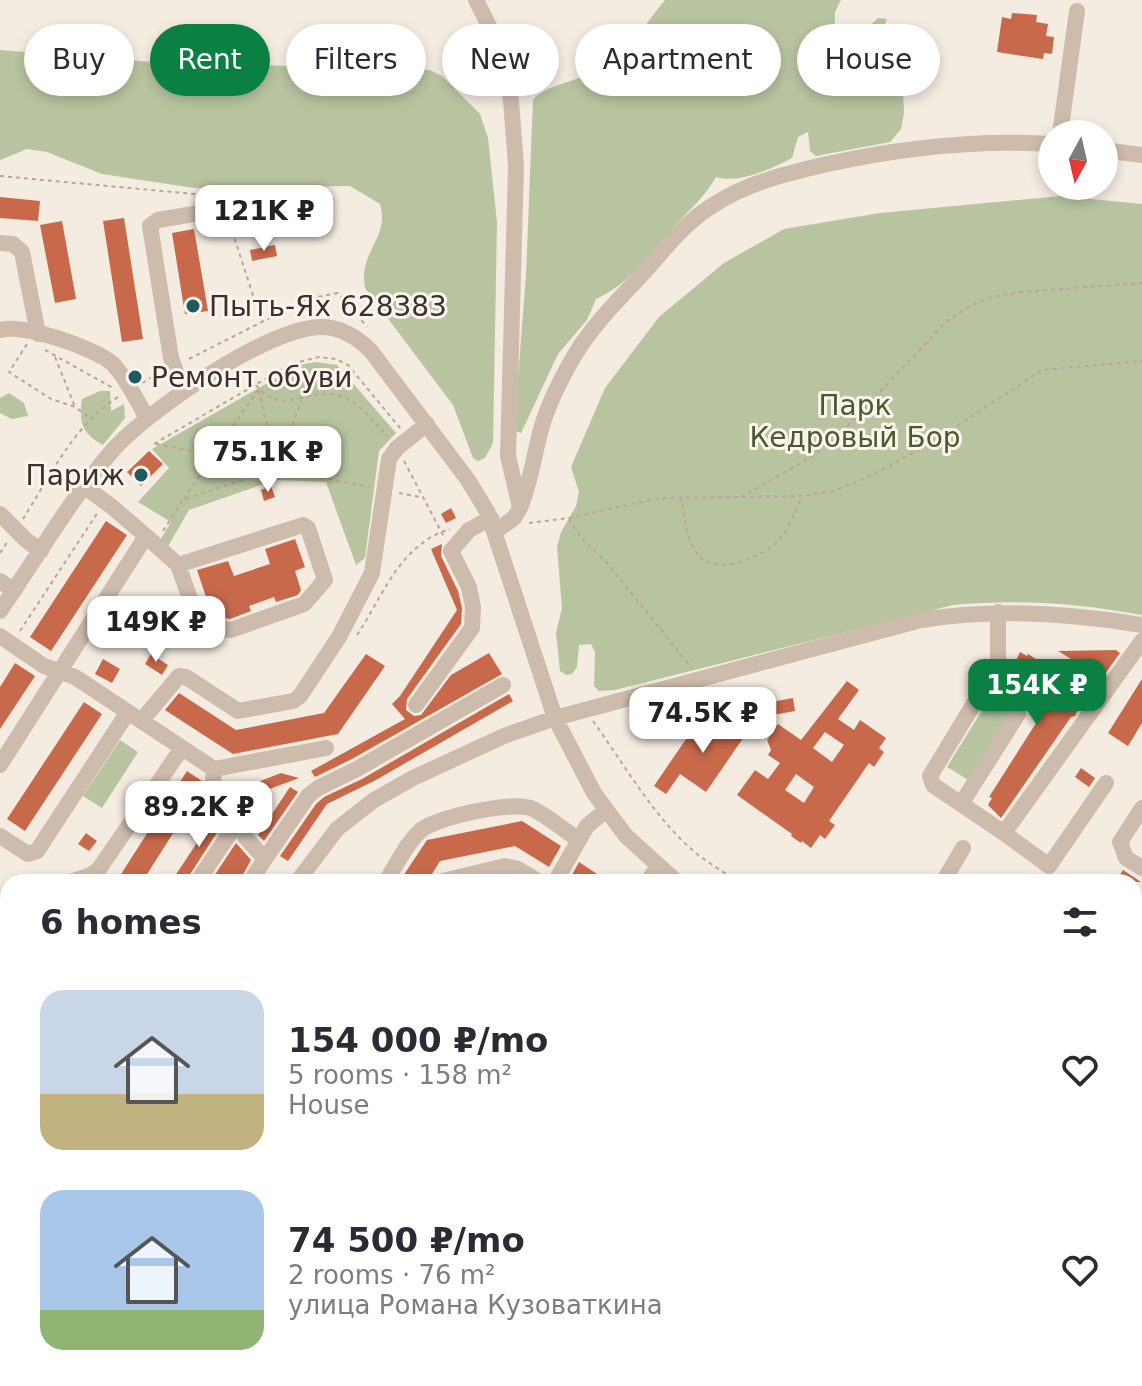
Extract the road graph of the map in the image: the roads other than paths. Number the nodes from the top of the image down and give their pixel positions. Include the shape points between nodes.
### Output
1 (482, 5) edge
2 (1077, 11) dead end
3 (1062, 120) edge
4 (1038, 144) edge
5 (1118, 152) edge
6 (1142, 155) edge
7 (205, 212) dead end
8 (0, 243) edge
9 (0, 330) edge
10 (36, 341) junction
11 (185, 390) junction
12 (147, 418) junction
13 (427, 424) junction
14 (85, 487) junction
15 (0, 514) edge
16 (524, 516) junction
17 (493, 525) junction
18 (152, 538) junction
19 (41, 551) junction
20 (178, 565) junction
21 (7, 586) edge
22 (0, 611) edge
23 (998, 612) junction
24 (1142, 625) edge
25 (6, 640) edge
26 (1142, 641) edge
27 (59, 671) junction
28 (503, 685) dead end
29 (986, 685) junction
30 (416, 705) dead end
31 (135, 716) junction
32 (555, 718) junction
33 (182, 748) junction
34 (326, 748) dead end
35 (0, 765) edge
36 (214, 769) junction
37 (1106, 783) dead end
38 (961, 804) junction
39 (1142, 808) edge
40 (605, 811) junction
41 (237, 823) junction
42 (1004, 833) junction
43 (0, 836) edge
44 (579, 840) junction
45 (963, 848) dead end
46 (265, 859) junction
47 (658, 867) junction
48 (1142, 868) edge
49 (92, 874) edge
50 (202, 874) edge
51 (255, 874) edge
52 (303, 874) edge
53 (391, 874) edge
54 (472, 874) edge
55 (526, 874) edge
56 (560, 874) edge
57 (653, 874) edge
58 (667, 874) edge
59 (948, 874) edge

1 - 16 street via 505,66 516,166 508,456
2 - 3 street
4 - 16 street via 978,142 872,156 780,175 713,205 606,313 570,362 542,426
5 - 6 street
7 - 11 street via 150,226 171,358
8 - 10 street via 22,252
9 - 10 street via 16,328
10 - 12 street via 89,349 110,362
11 - 12 street
11 - 13 street via 290,333 326,327 360,340
12 - 14 street
13 - 17 street
13 - 31 street via 389,459 369,579 300,696 244,712 179,676
14 - 18 street
14 - 19 street
15 - 19 street
16 - 17 street
17 - 30 street via 469,530 451,551 469,587 472,628
17 - 32 street
18 - 20 street
18 - 27 street
19 - 21 street
20 - 20 street via 198,621 224,630 304,604 325,580 303,525
21 - 22 street
23 - 24 street
23 - 29 street via 998,664
23 - 32 street via 921,620
25 - 27 street
26 - 42 street
27 - 31 street
27 - 35 street
28 - 46 street via 318,788
29 - 38 street via 930,776 933,785
29 - 38 street via 1016,705 1018,714
31 - 33 street
31 - 43 street via 37,851 28,854
32 - 40 street
32 - 52 street via 504,736 374,800 337,829
33 - 36 street
33 - 49 street
34 - 36 street
36 - 41 street via 213,781
37 - 42 street via 1049,866
38 - 42 street
39 - 48 street via 1120,842 1126,858
40 - 44 street
40 - 47 street
41 - 46 street
41 - 50 street
44 - 53 street via 533,809 511,805 424,827
44 - 56 street
45 - 59 street
46 - 51 street
47 - 57 street
47 - 58 street
54 - 55 street via 505,866

